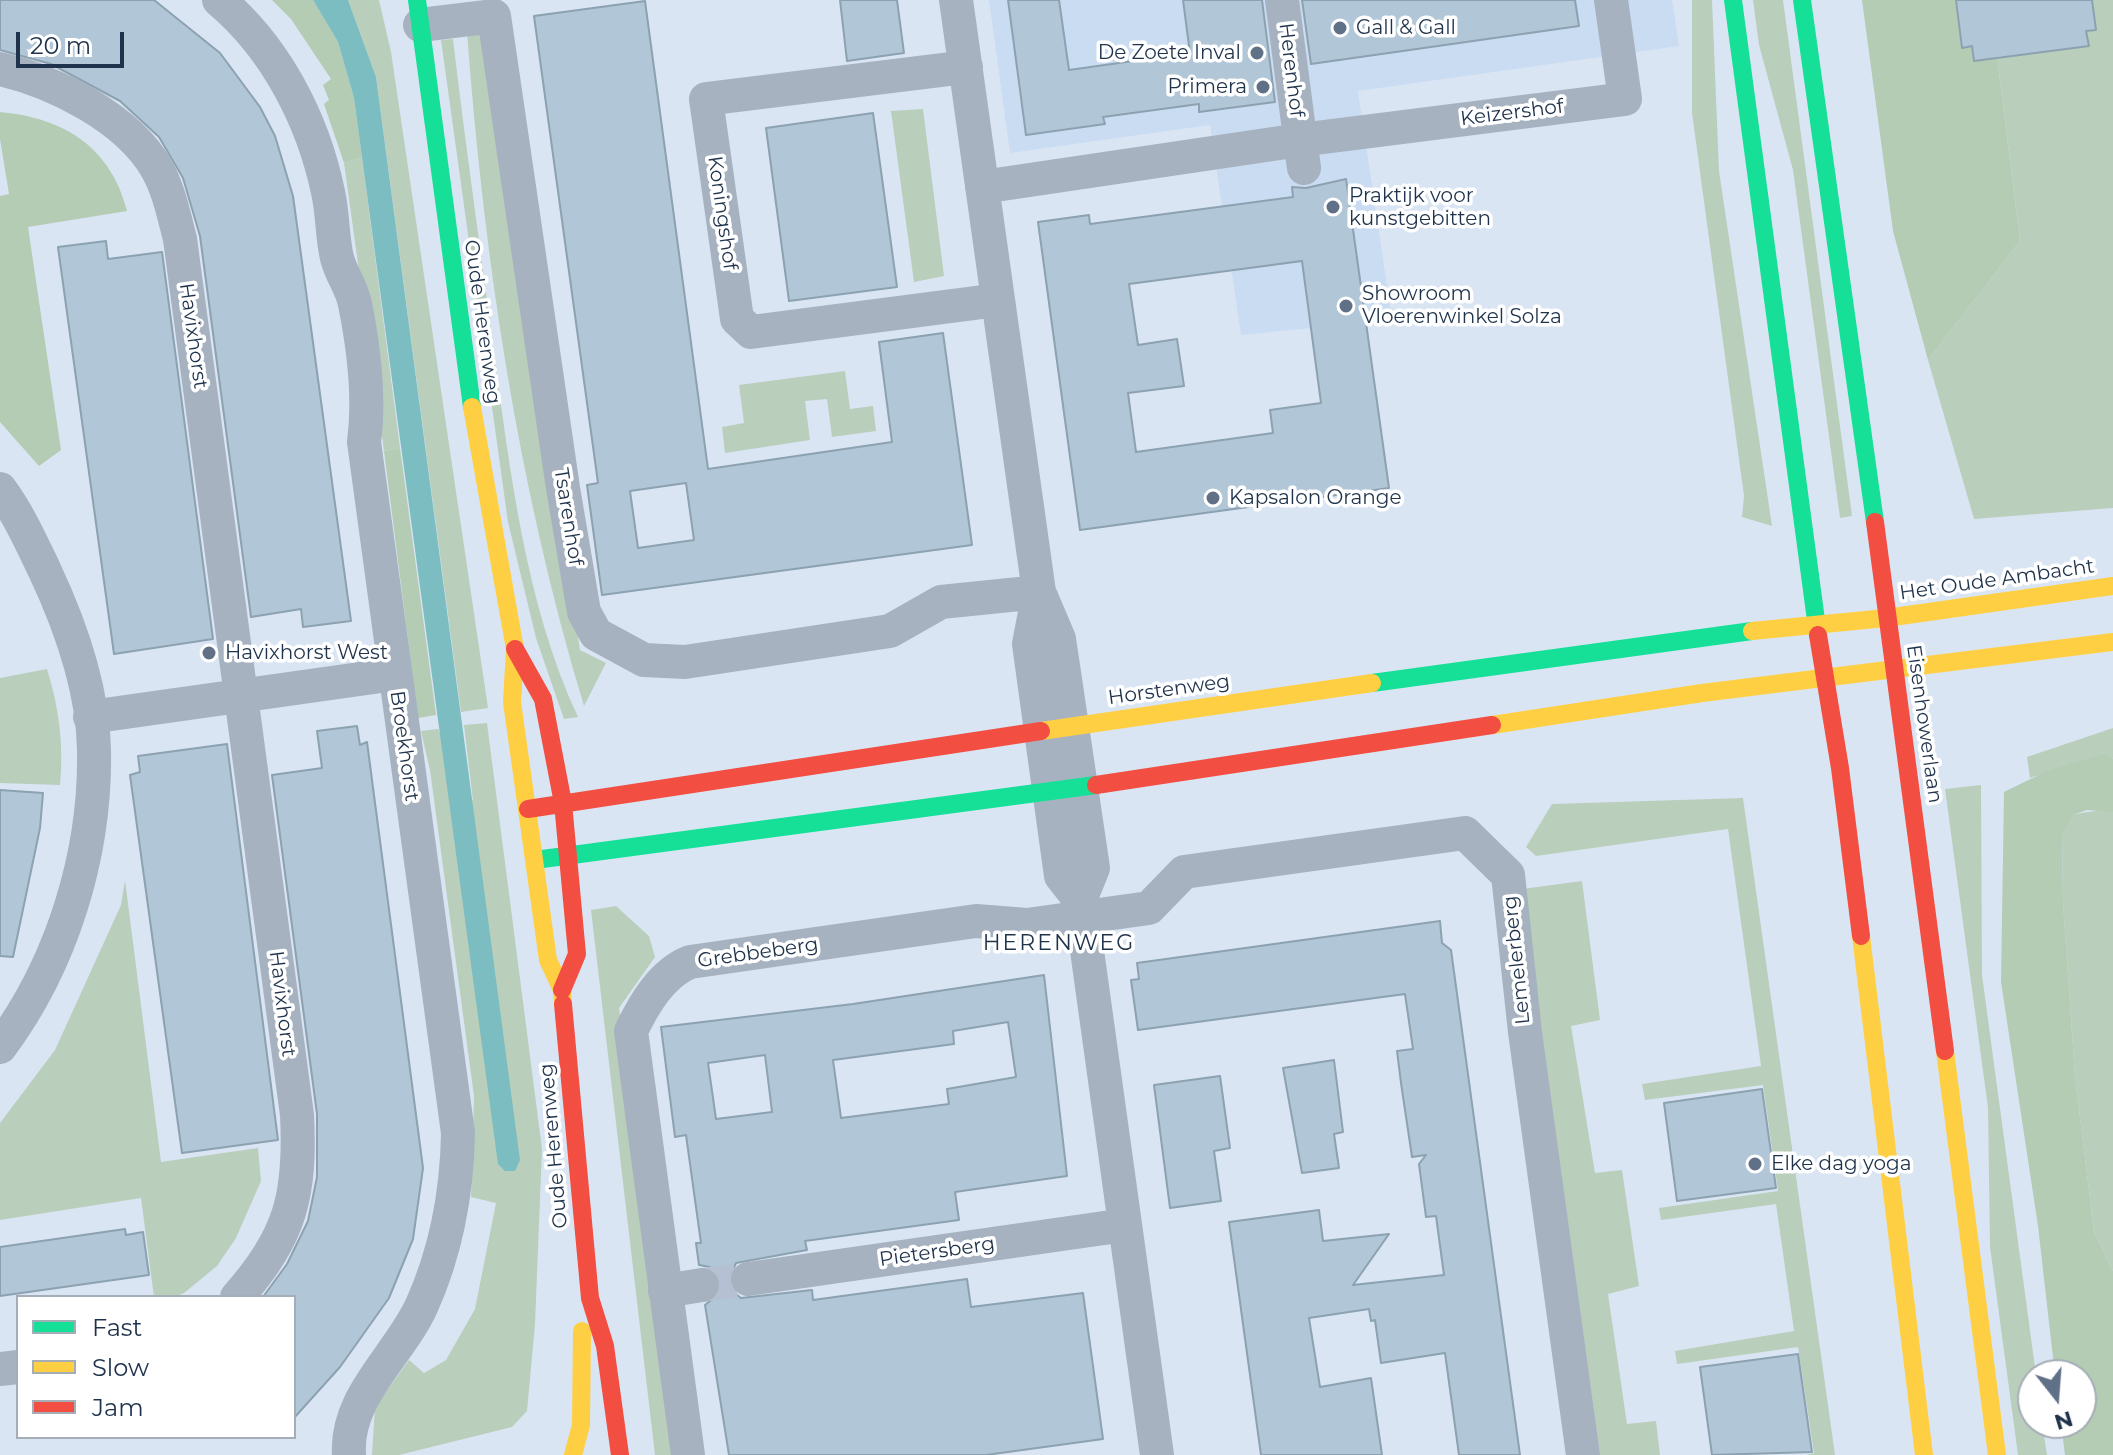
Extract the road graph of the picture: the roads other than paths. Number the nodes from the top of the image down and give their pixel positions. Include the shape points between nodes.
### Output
1 (219, 0) edge
2 (956, 0) edge
3 (1282, 0) edge
4 (1611, 0) edge
5 (1733, 0) edge
6 (1802, 0) edge
7 (418, 12) edge
8 (966, 67) junction
9 (0, 69) edge
10 (1302, 154) junction
11 (982, 187) junction
12 (998, 300) junction
13 (0, 489) edge
14 (2113, 586) edge
15 (1039, 592) junction
16 (1886, 618) junction
17 (1818, 622) junction
18 (2113, 642) edge
19 (515, 649) junction
20 (1894, 671) junction
21 (395, 674) junction
22 (1824, 678) junction
23 (242, 695) junction
24 (90, 717) junction
25 (1056, 728) junction
26 (1065, 788) junction
27 (563, 803) junction
28 (528, 809) junction
29 (569, 855) junction
30 (535, 860) junction
31 (1081, 909) junction
32 (562, 990) junction
33 (0, 1047) edge
34 (1125, 1225) junction
35 (748, 1279) tunnel mouth
36 (702, 1285) tunnel mouth
37 (665, 1291) junction
38 (238, 1295) edge
39 (590, 1298) junction
40 (349, 1455) edge
41 (573, 1455) edge
42 (620, 1455) edge
43 (688, 1455) edge
44 (1157, 1455) edge
45 (1583, 1455) edge
46 (1924, 1455) edge
47 (1997, 1455) edge

1 - 21 street, Broekhorst via 263,46 293,93 315,141 329,193 337,260 355,301 369,407 364,442
2 - 8 street
3 - 10 street, Herenhof
4 - 10 street, Keizershof via 1625,99
5 - 17 street
6 - 16 street, Eisenhowerlaan
7 - 15 street, Tsarenhof via 494,16 563,488 584,612 596,634 644,660 685,662 890,631 941,602
7 - 19 street, Oude Herenweg via 469,390
8 - 11 street
8 - 12 street, Koningshof via 706,99 737,319 751,332
9 - 23 street, Havixhorst via 38,78 102,115 156,168 170,202 180,239
10 - 11 street, Keizershof
11 - 12 street
12 - 15 street
13 - 24 street via 68,620
14 - 16 street, Het Oude Ambacht
15 - 25 street via 1059,639
16 - 17 street, Het Oude Ambacht
16 - 20 street, Eisenhowerlaan
17 - 22 street
17 - 25 street, Horstenweg
18 - 20 street
19 - 27 street, Oude Herenweg via 543,699
19 - 28 street, Oude Herenweg via 512,702
20 - 22 street
20 - 47 street, Eisenhowerlaan
21 - 23 street
21 - 40 street, Broekhorst via 458,1133 457,1185 447,1235 422,1306 354,1411
22 - 26 street
22 - 46 street via 1840,768
23 - 24 street
23 - 38 street, Havixhorst via 299,1162 289,1221
24 - 33 street via 91,801 66,925 21,1019
25 - 26 street
25 - 27 street, Horstenweg
26 - 29 street
26 - 31 street via 1061,876
27 - 28 street, Horstenweg
27 - 29 street, Oude Herenweg
28 - 30 street, Oude Herenweg
29 - 30 street
29 - 32 street, Oude Herenweg via 577,954
30 - 32 street, Oude Herenweg via 548,960
31 - 34 street
31 - 37 street, Grebbeberg via 1027,925 976,921 677,967 644,1004 631,1031
31 - 45 street, Lemelerberg via 1149,908 1184,872 1465,833 1491,855 1508,875
32 - 39 street, Oude Herenweg
34 - 35 street, Pietersberg
34 - 44 street
36 - 37 street
37 - 43 street, Grebbeberg
39 - 41 street, Oude Herenweg via 577,1350 582,1425
39 - 42 street, Oude Herenweg via 605,1346

